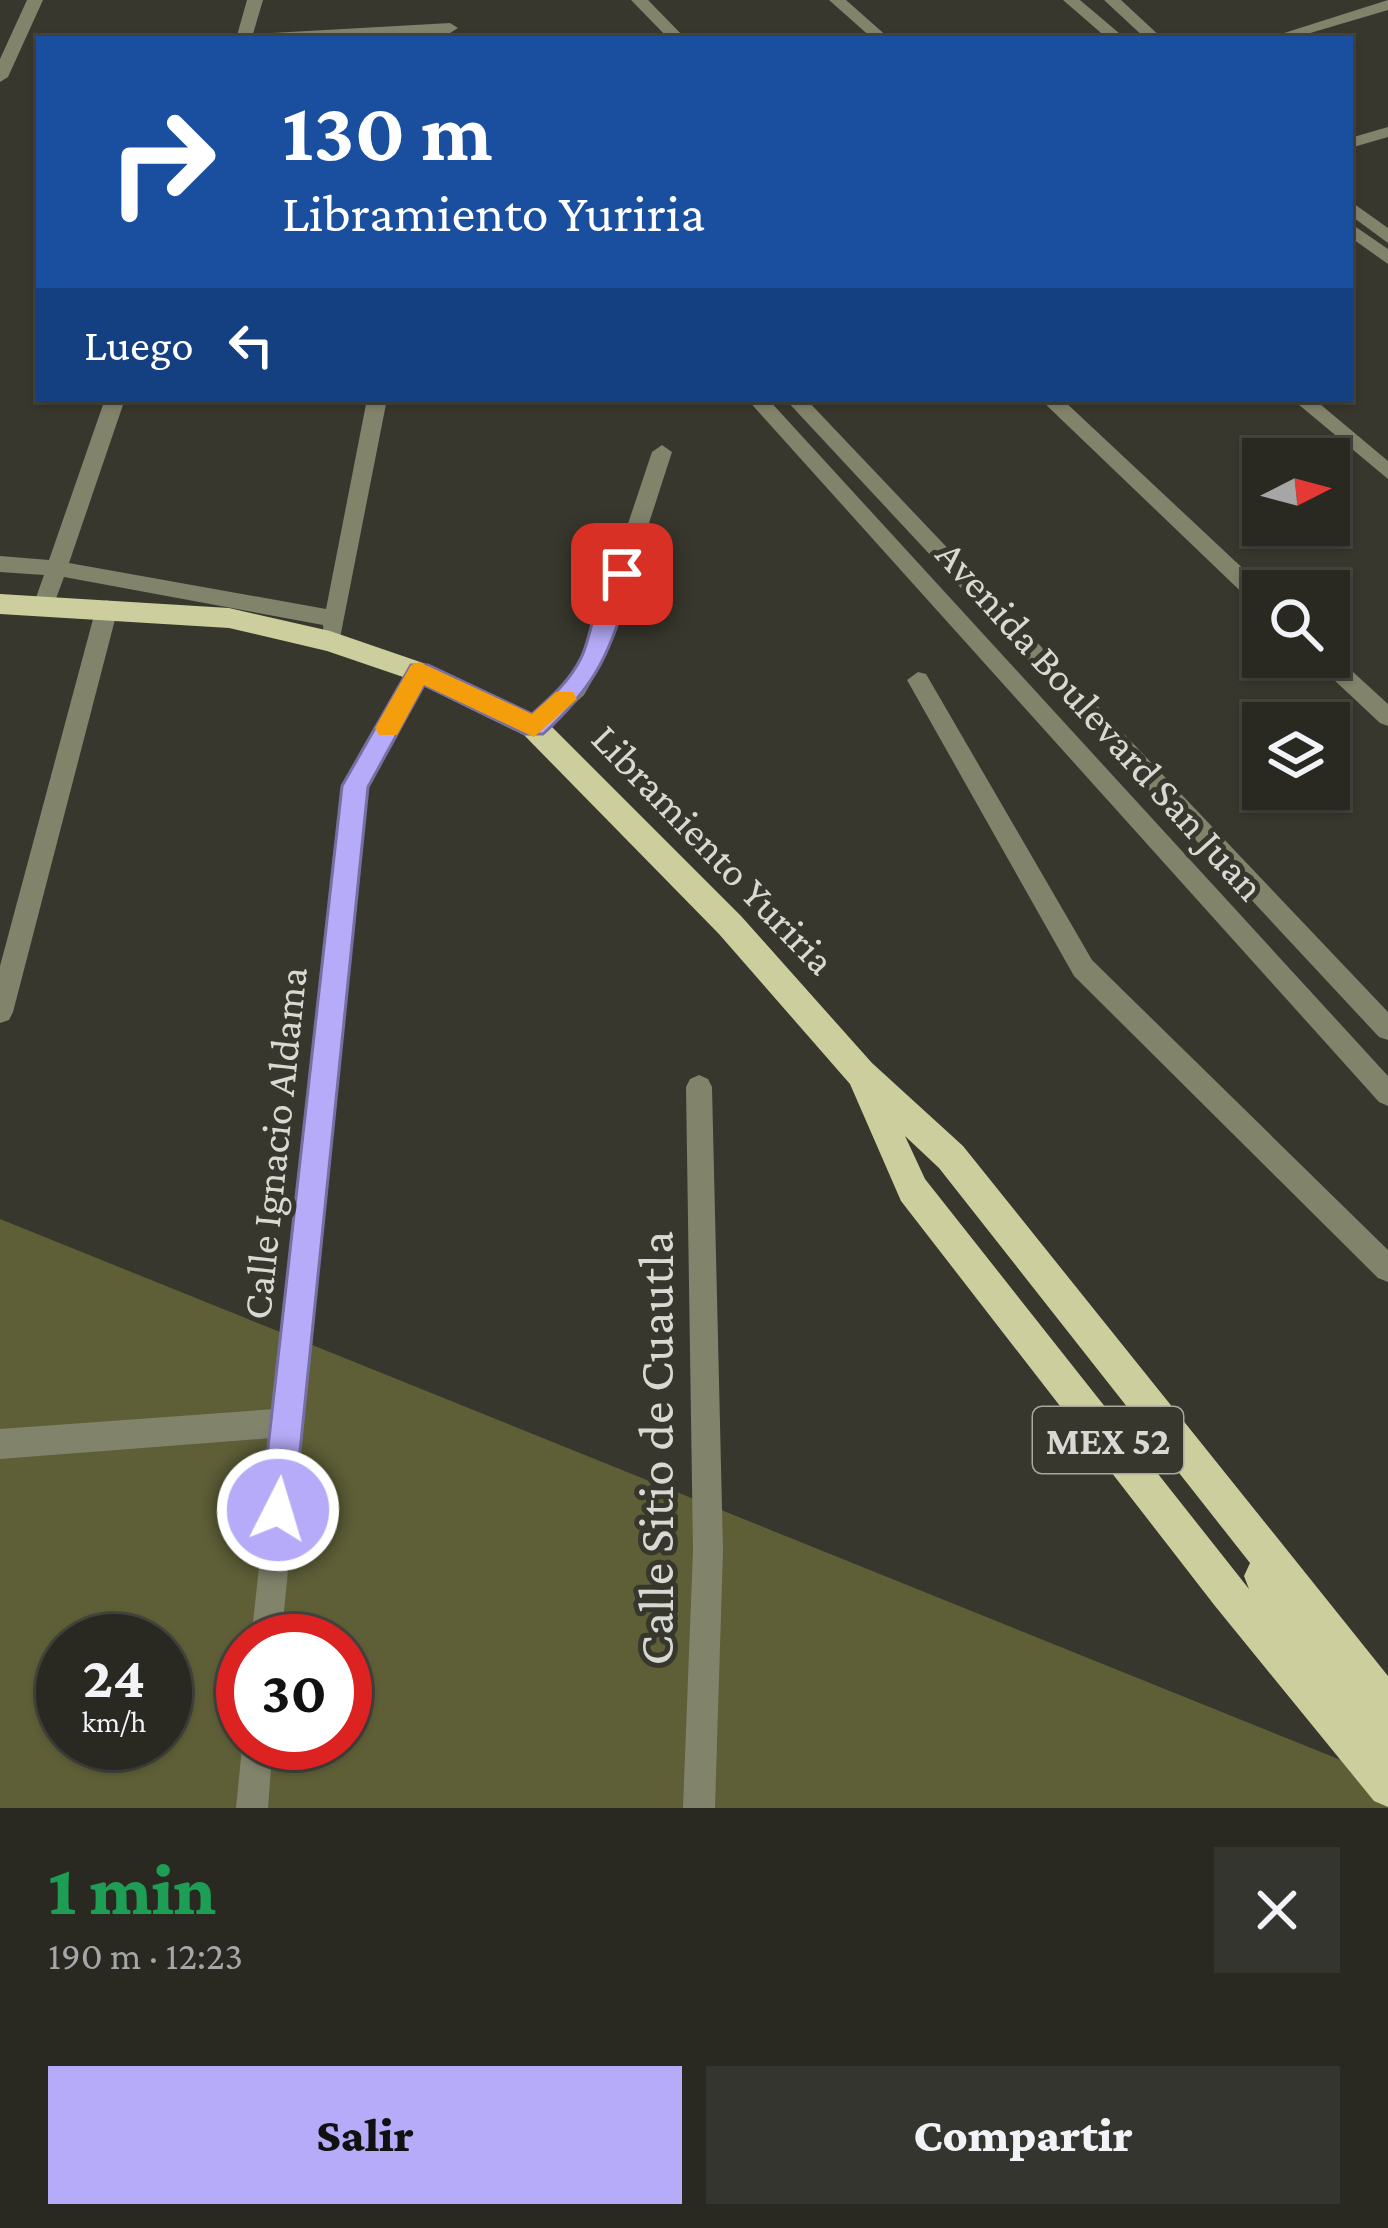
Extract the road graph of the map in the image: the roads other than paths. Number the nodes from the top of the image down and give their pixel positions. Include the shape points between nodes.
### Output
1 (35, 0) edge
2 (255, 0) edge
3 (639, 0) edge
4 (837, 0) edge
5 (1072, 0) edge
6 (1112, 0) edge
7 (1388, 5) edge
8 (451, 27) edge
9 (245, 36) edge
10 (303, 36) edge
11 (676, 36) edge
12 (879, 36) edge
13 (1114, 36) edge
14 (1152, 36) edge
15 (1283, 36) edge
16 (11, 58) edge
17 (0, 77) edge
18 (1388, 132) edge
19 (1353, 142) edge
20 (1353, 208) edge
21 (1353, 230) edge
22 (1388, 237) edge
23 (1388, 258) edge
24 (115, 402) edge
25 (376, 402) edge
26 (760, 402) edge
27 (798, 402) edge
28 (1052, 402) edge
29 (1306, 402) edge
30 (662, 452) dead end
31 (1388, 472) edge
32 (0, 564) edge
33 (55, 568) junction
34 (1242, 580) edge
35 (0, 604) edge
36 (44, 606) junction
37 (107, 608) junction
38 (332, 630) junction
39 (419, 671) junction
40 (1346, 678) edge
41 (919, 680) dead end
42 (1388, 717) edge
43 (534, 727) junction
44 (0, 1012) edge
45 (1388, 1029) edge
46 (861, 1073) junction
47 (699, 1087) dead end
48 (1388, 1094) edge
49 (1388, 1269) edge
50 (285, 1423) junction
51 (1166, 1423) junction
52 (0, 1444) edge
53 (268, 1614) edge
54 (1388, 1707) edge
55 (1388, 1759) edge
56 (255, 1770) edge
57 (1388, 1787) edge
58 (252, 1808) edge
59 (699, 1808) edge

1 - 16 street
2 - 9 street
3 - 11 street
4 - 12 street
5 - 13 street
6 - 14 street
7 - 15 street
8 - 10 street
16 - 17 street
18 - 19 street
20 - 22 street
21 - 23 street
24 - 33 street
25 - 38 street
26 - 48 street, Avenida Boulevard San Juan
27 - 45 street, Avenida Boulevard San Juan
28 - 34 street
29 - 31 street
30 - 43 street via 595,656 576,688
32 - 33 street
33 - 36 street
33 - 38 street
35 - 36 main road, Libramiento Yuriria / MEX 52
36 - 37 main road, Libramiento Yuriria / MEX 52
37 - 38 main road, Libramiento Yuriria / MEX 52
37 - 44 street
38 - 39 main road, Libramiento Yuriria / MEX 52
39 - 43 main road, Libramiento Yuriria / MEX 52
39 - 50 street, Calle Ignacio Aldama via 356,786
40 - 42 street
41 - 49 street via 1083,968
43 - 46 main road, Libramiento Yuriria / MEX 52 via 730,925
46 - 51 main road, Libramiento Yuriria / MEX 52 via 951,1157
46 - 57 main road, Libramiento Yuriria / MEX 52 via 913,1190
47 - 59 street, Calle Sitio de Cuautla via 708,1550
50 - 52 street
50 - 53 street, Calle Ignacio Aldama
51 - 54 main road, Libramiento Yuriria / MEX 52
51 - 55 main road
56 - 58 street

